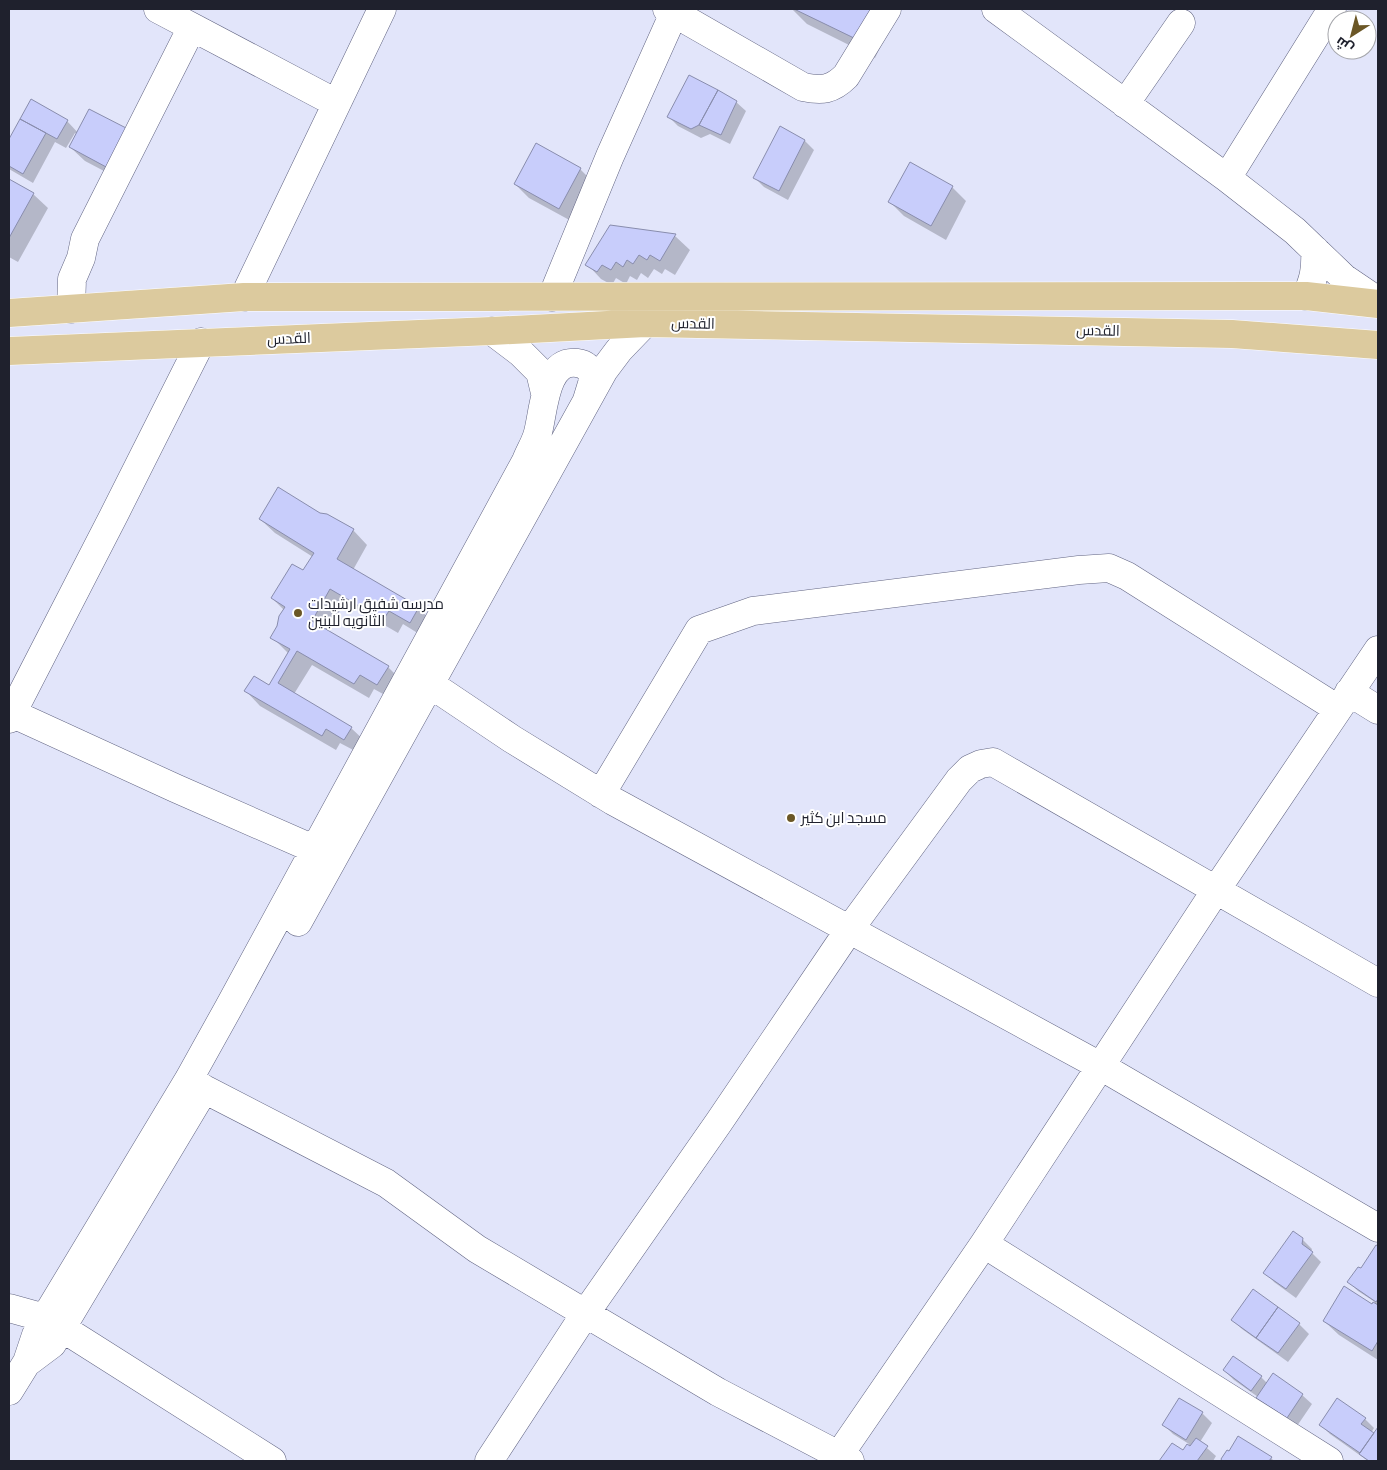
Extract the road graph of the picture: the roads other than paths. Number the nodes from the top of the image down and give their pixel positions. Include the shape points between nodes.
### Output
1 (158, 9) edge
2 (382, 9) edge
3 (887, 9) edge
4 (996, 9) edge
5 (1332, 9) edge
6 (670, 11) edge
7 (1181, 23) dead end
8 (192, 27) junction
9 (336, 103) junction
10 (1126, 104) junction
11 (1228, 178) junction
12 (1315, 250) junction
13 (1306, 296) junction
14 (244, 297) junction
15 (552, 297) junction
16 (1378, 302) edge
17 (71, 309) junction
18 (9, 312) edge
19 (645, 323) junction
20 (492, 331) junction
21 (201, 342) junction
22 (1378, 345) edge
23 (9, 351) edge
24 (545, 393) junction
25 (586, 400) junction
26 (1378, 650) edge
27 (430, 684) junction
28 (1343, 700) junction
29 (1378, 710) edge
30 (10, 715) edge
31 (601, 794) junction
32 (324, 853) junction
33 (1216, 890) junction
34 (849, 930) junction
35 (1378, 982) edge
36 (1102, 1067) junction
37 (196, 1084) junction
38 (1378, 1228) edge
39 (984, 1244) junction
40 (11, 1309) edge
41 (585, 1314) junction
42 (49, 1331) junction
43 (9, 1391) edge
44 (842, 1459) edge
45 (244, 1461) edge
46 (272, 1461) edge
47 (489, 1461) edge
48 (1330, 1461) edge

1 - 8 street
2 - 9 street
3 - 6 street via 846,76 838,84 817,90 803,87
4 - 10 street
5 - 11 street
6 - 15 street
7 - 10 street
8 - 9 street
8 - 17 street via 85,239 72,279
9 - 14 street
10 - 11 street
11 - 12 street
12 - 13 street via 1314,278
12 - 16 street via 1344,278
13 - 15 main road, القدس
13 - 16 main road, القدس
14 - 15 main road, القدس
14 - 17 main road, القدس
17 - 18 main road, القدس
19 - 20 main road, القدس
19 - 22 main road, القدس via 1232,334
19 - 25 street via 604,370
20 - 21 main road, القدس
20 - 24 street via 540,372
21 - 23 main road, القدس
21 - 30 street
24 - 25 street via 561,367 578,363 591,370 594,377
24 - 32 street via 537,437 526,461
25 - 27 street
26 - 28 street
27 - 31 street
27 - 32 street
28 - 29 street
28 - 31 street via 1109,568 753,611 700,630
28 - 33 street
30 - 32 street
31 - 34 street
32 - 37 street
33 - 34 street via 993,762 970,769 948,794
33 - 35 street
33 - 36 street
34 - 36 street
34 - 41 street
36 - 38 street
36 - 39 street
37 - 41 street via 386,1183 477,1249
37 - 42 street
39 - 44 street
39 - 48 street
40 - 42 street
41 - 44 street via 718,1392
41 - 47 street
42 - 43 street
42 - 45 street
42 - 46 street

